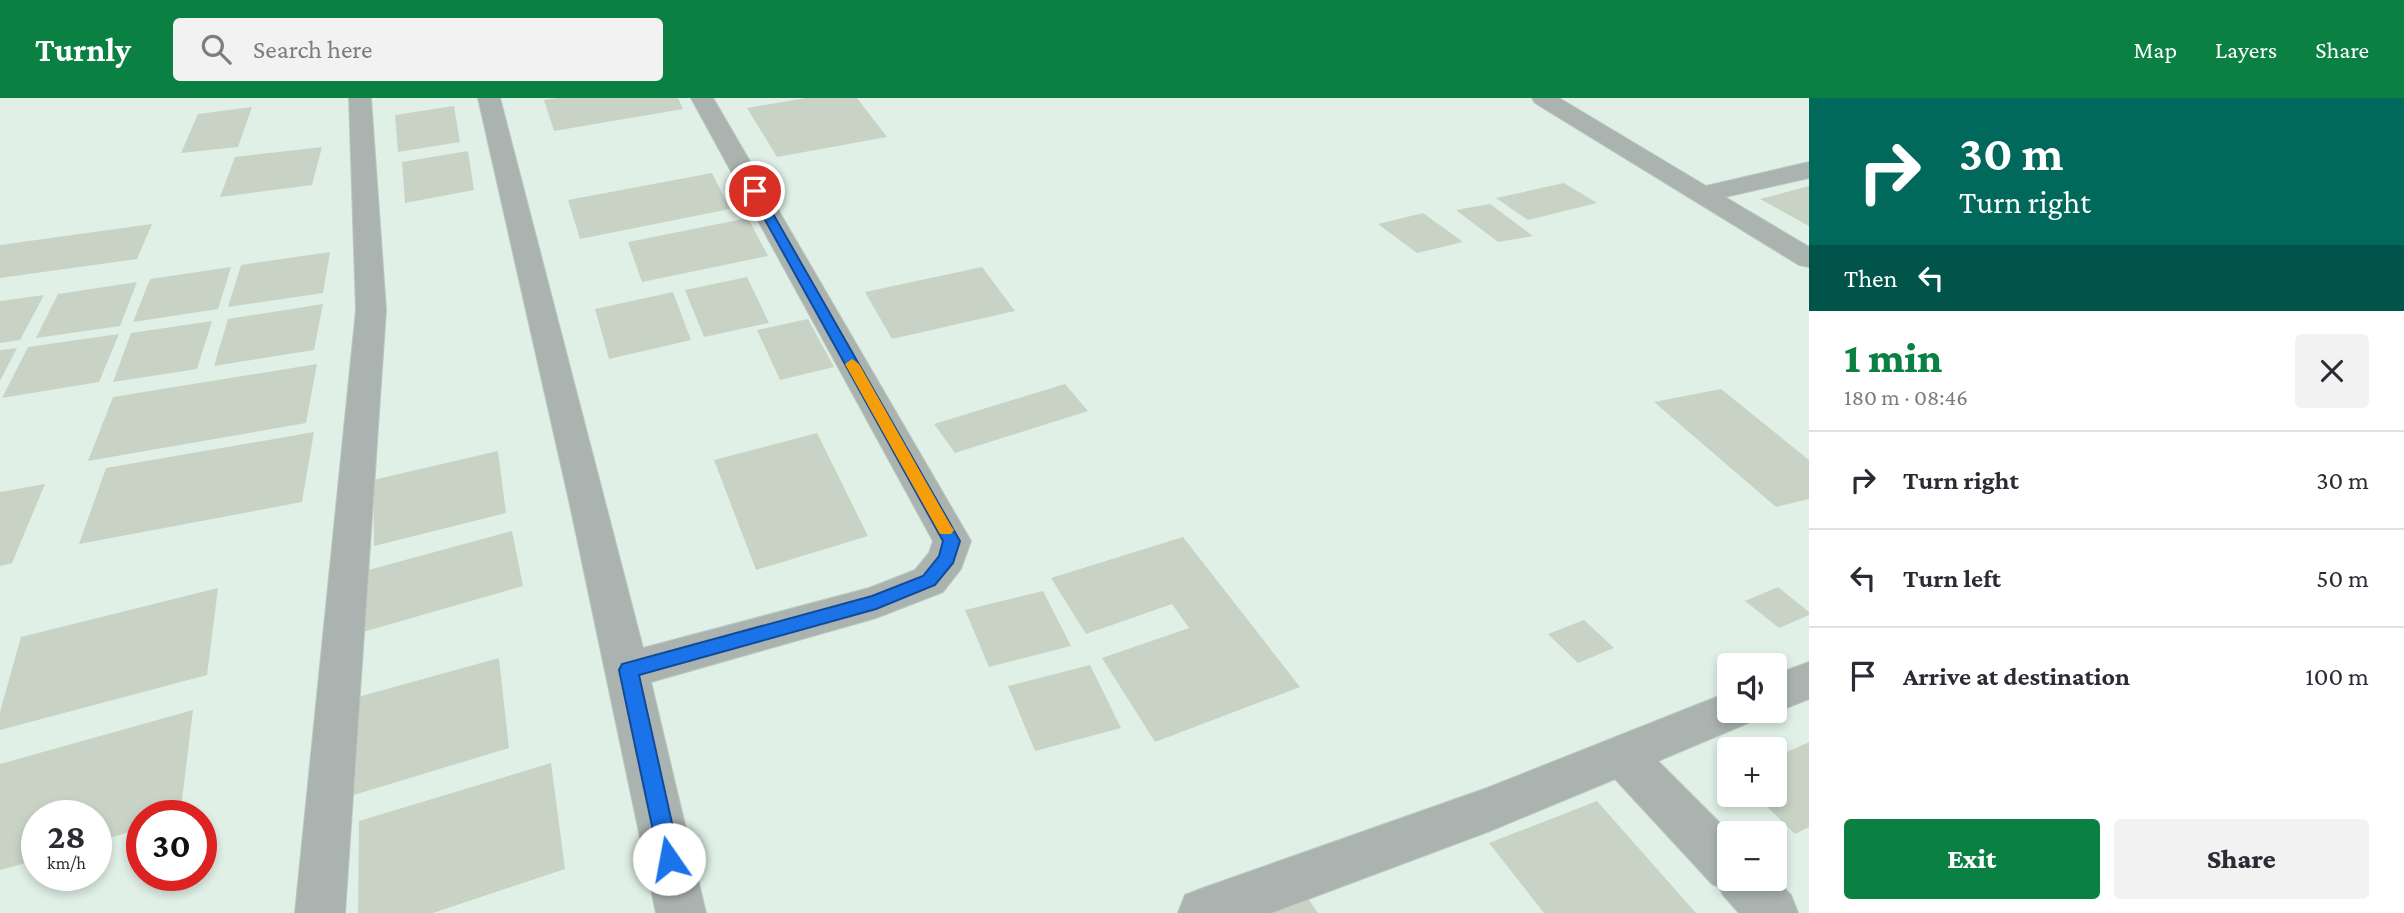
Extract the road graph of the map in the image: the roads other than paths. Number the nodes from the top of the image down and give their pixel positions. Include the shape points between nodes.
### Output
1 (360, 98) edge
2 (489, 98) edge
3 (702, 98) edge
4 (1543, 98) edge
5 (1809, 170) edge
6 (1703, 194) junction
7 (1809, 259) edge
8 (629, 670) junction
9 (1809, 680) edge
10 (1787, 689) edge
11 (1717, 716) edge
12 (1622, 755) junction
13 (1717, 854) edge
14 (1752, 891) edge
15 (320, 913) edge
16 (681, 913) edge
17 (1203, 913) edge
18 (1773, 913) edge

1 - 15 street via 371,310
2 - 8 street
3 - 8 street via 952,541 947,559 929,581 876,602
4 - 6 street
5 - 6 street
6 - 7 street
8 - 16 street
9 - 10 street
11 - 12 street
12 - 13 street
12 - 17 street via 1490,809
14 - 18 street

